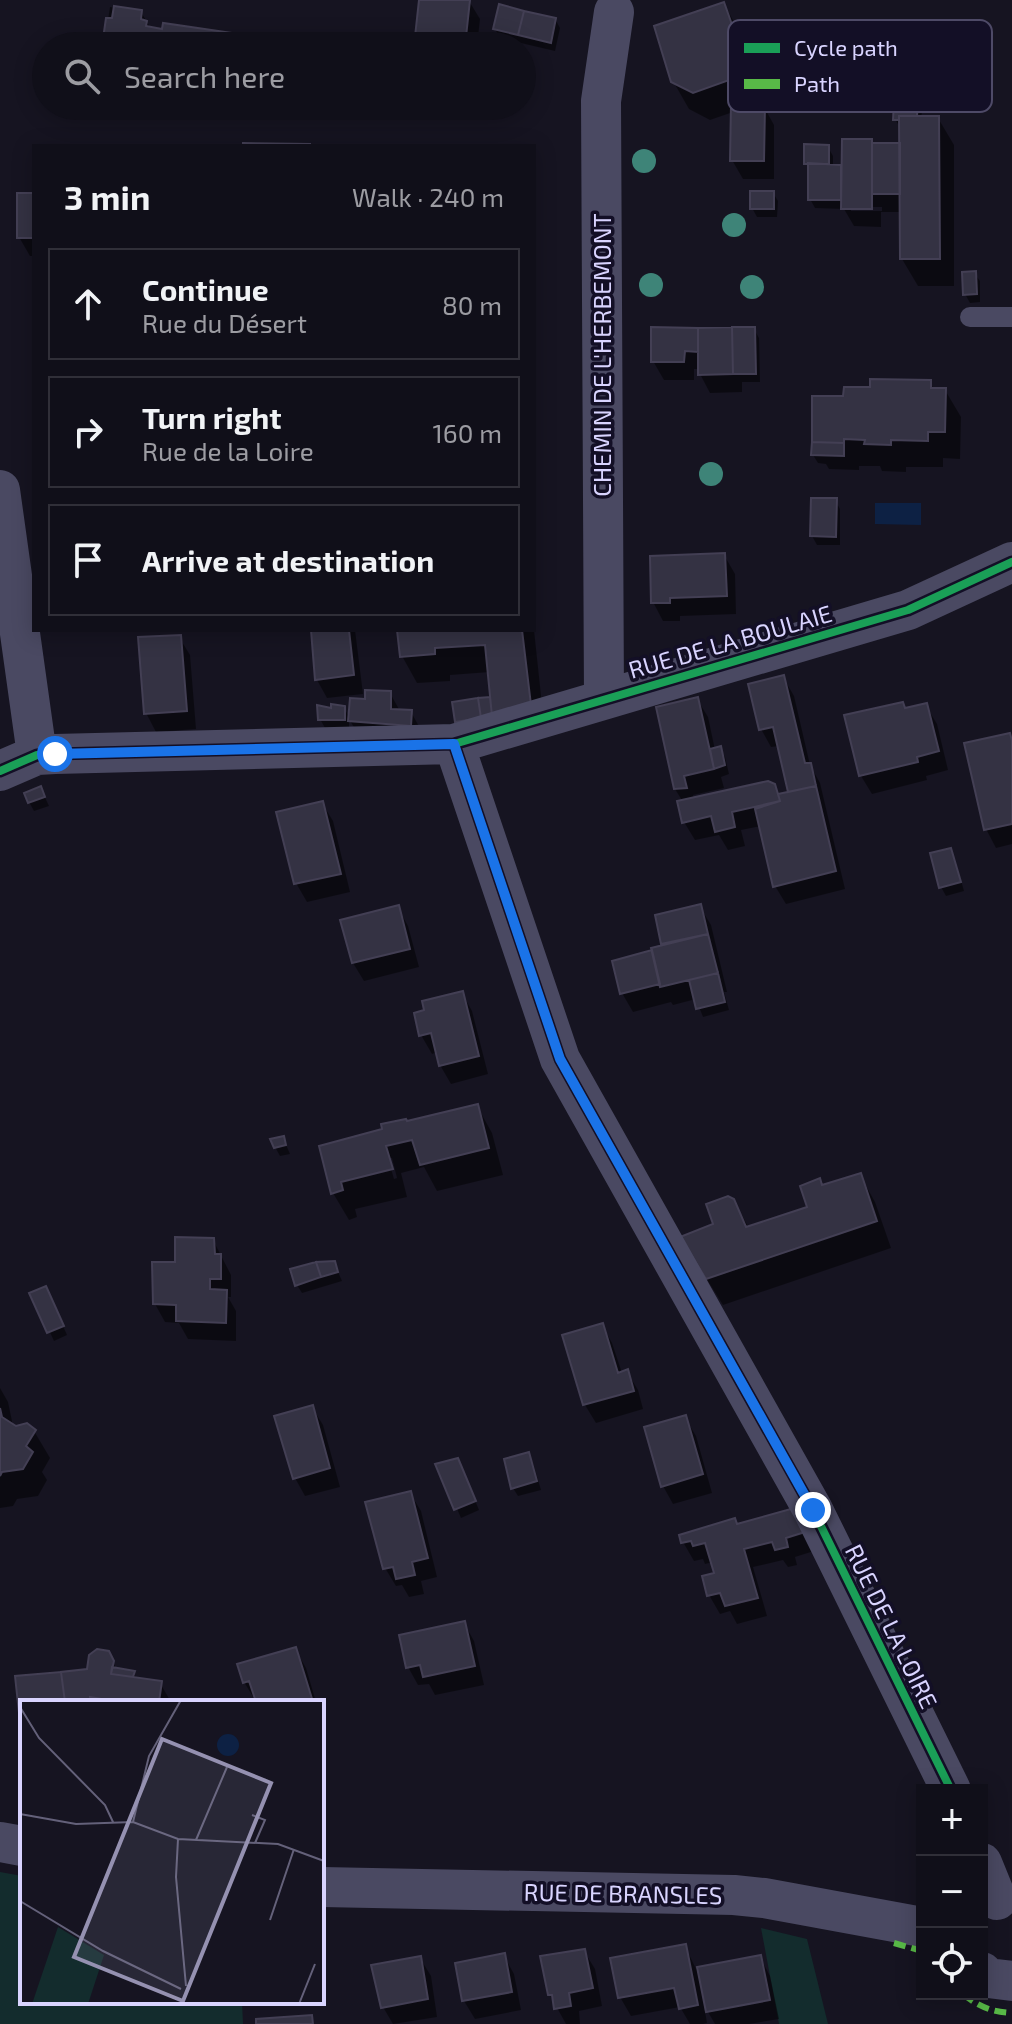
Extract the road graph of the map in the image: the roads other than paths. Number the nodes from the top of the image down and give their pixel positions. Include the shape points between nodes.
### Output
1 (614, 12) dead end
2 (970, 317) dead end
3 (1012, 317) edge
4 (0, 490) edge
5 (1012, 562) edge
6 (604, 699) junction
7 (454, 744) junction
8 (37, 755) junction
9 (0, 771) edge
10 (948, 1784) edge
11 (0, 1842) edge
12 (20, 1846) edge
13 (988, 1879) edge
14 (324, 1887) edge
15 (997, 1902) edge
16 (916, 1926) edge
17 (988, 1978) edge
18 (1012, 1981) edge

1 - 6 street, CHEMIN DE L'HERBEMONT via 601,101
2 - 3 lane
4 - 8 street
5 - 6 street, RUE DE LA BOULAIE via 908,610
6 - 7 street, RUE DE LA BOULAIE
7 - 8 street, RUE DE LA BOULAIE
7 - 10 street, RUE DE LA LOIRE via 560,1059 813,1510
8 - 9 street
11 - 12 street
13 - 15 street
14 - 16 street, RUE DE BRANSLES via 734,1895
17 - 18 street

